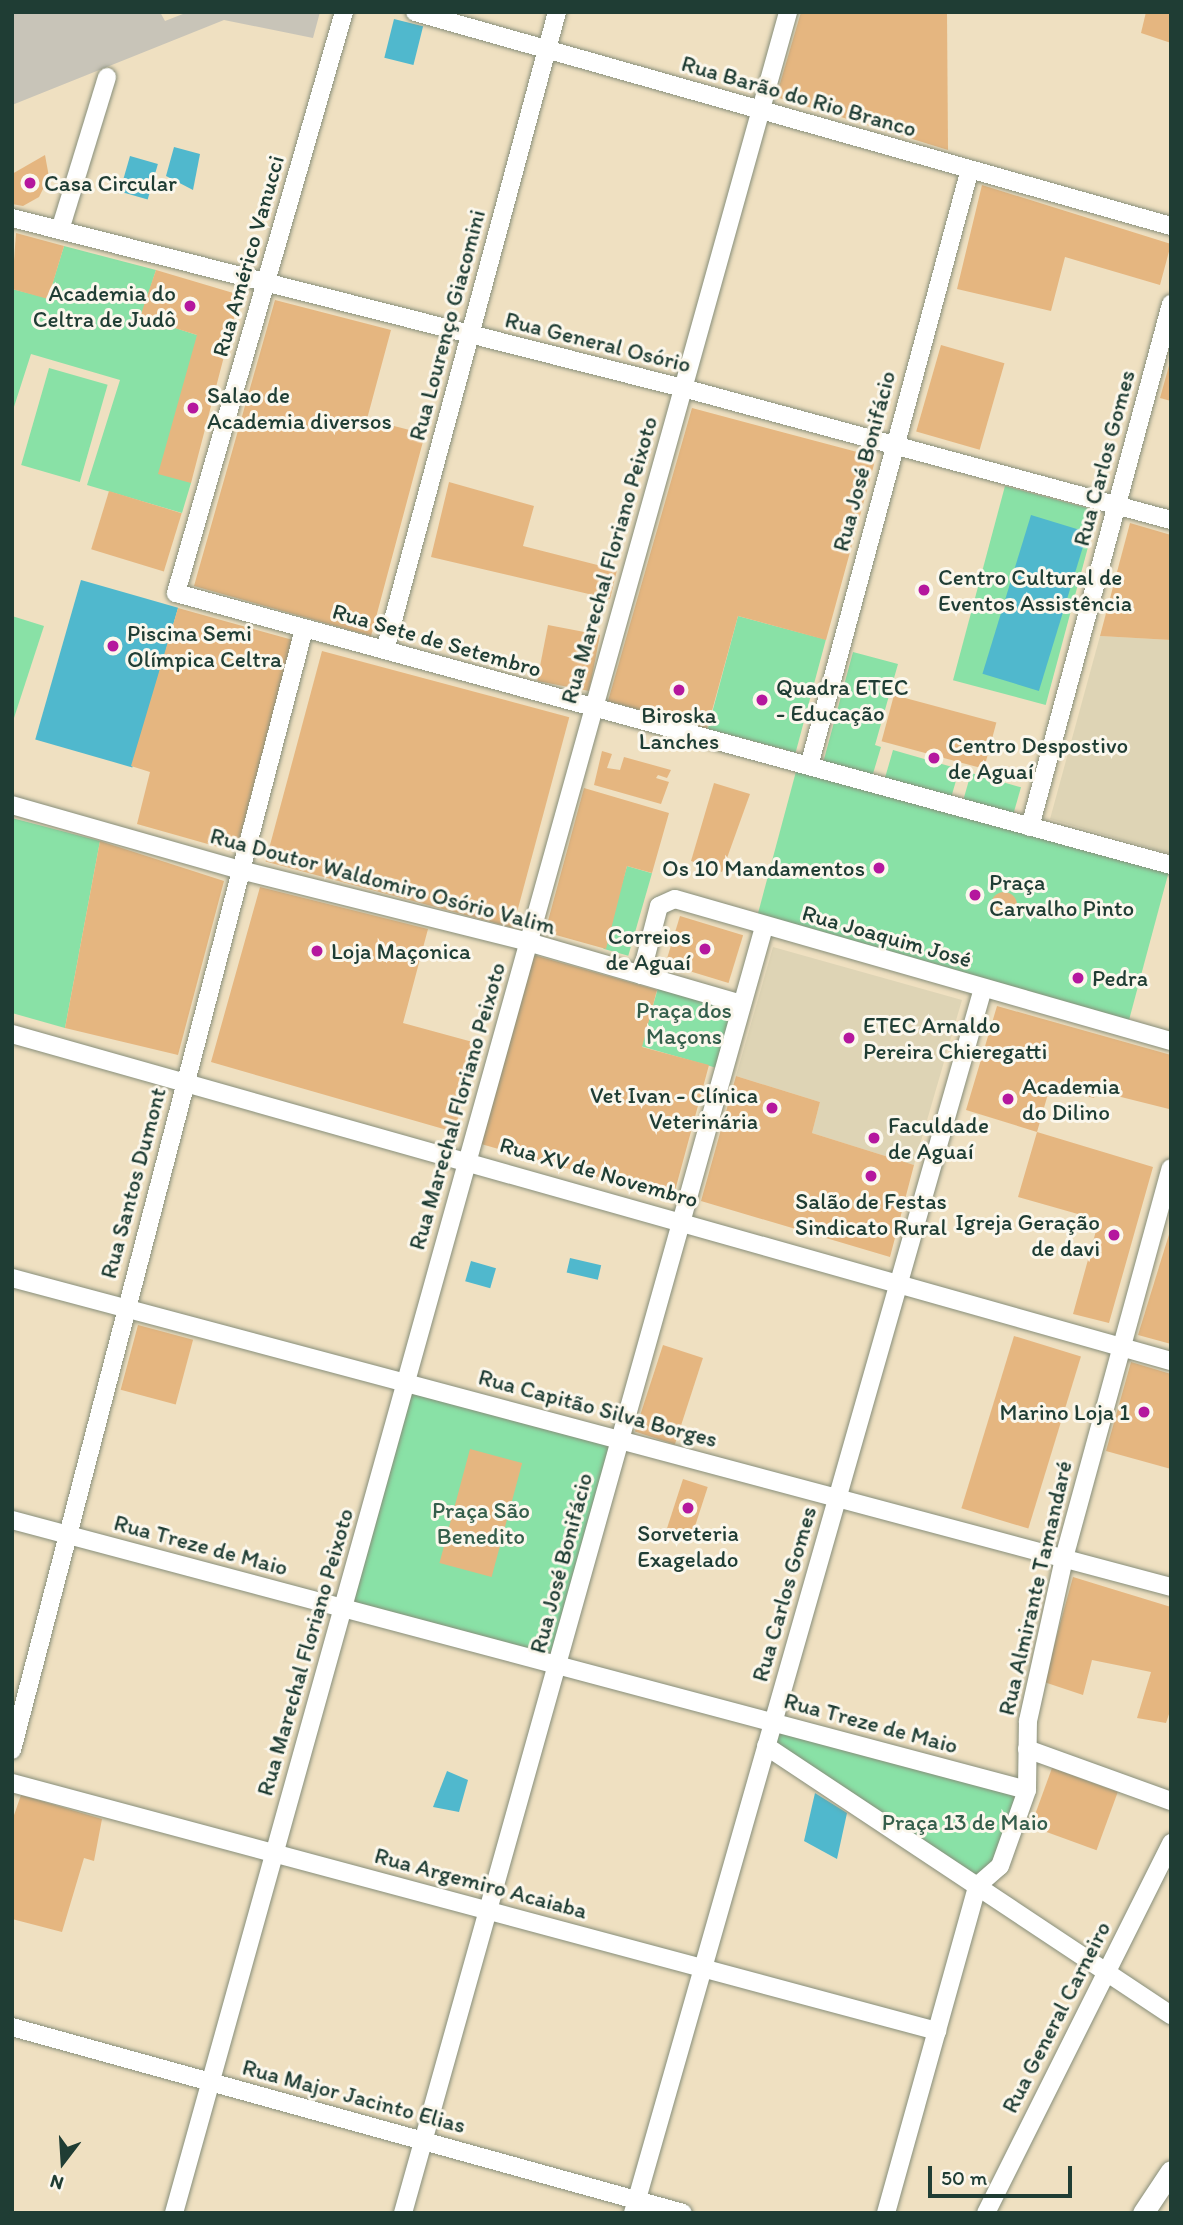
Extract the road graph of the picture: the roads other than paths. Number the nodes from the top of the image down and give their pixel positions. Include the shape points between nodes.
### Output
1 (344, 12) edge
2 (415, 12) edge
3 (557, 12) edge
4 (788, 12) edge
5 (547, 50) junction
6 (107, 77) dead end
7 (760, 110) junction
8 (970, 169) junction
9 (12, 218) edge
10 (1171, 226) edge
11 (60, 230) junction
12 (266, 282) junction
13 (1171, 304) edge
14 (470, 334) junction
15 (683, 388) junction
16 (893, 445) junction
17 (1117, 506) junction
18 (1171, 520) edge
19 (176, 593) joint
20 (304, 629) junction
21 (385, 650) junction
22 (593, 710) junction
23 (809, 766) junction
24 (12, 805) edge
25 (1030, 827) junction
26 (1171, 866) edge
27 (240, 870) junction
28 (764, 927) junction
29 (528, 942) junction
30 (641, 975) junction
31 (983, 988) junction
32 (741, 1004) junction
33 (12, 1034) edge
34 (1171, 1041) edge
35 (185, 1082) junction
36 (467, 1161) junction
37 (1171, 1168) edge
38 (681, 1221) junction
39 (12, 1278) edge
40 (899, 1283) junction
41 (126, 1308) junction
42 (1122, 1347) junction
43 (1171, 1361) edge
44 (405, 1382) junction
45 (620, 1440) junction
46 (837, 1497) junction
47 (12, 1520) edge
48 (68, 1534) junction
49 (1064, 1558) junction
50 (1171, 1587) edge
51 (343, 1607) junction
52 (558, 1665) junction
53 (773, 1722) junction
54 (766, 1746) junction
55 (1027, 1749) junction
56 (12, 1750) edge
57 (12, 1783) edge
58 (1027, 1790) junction
59 (1171, 1801) edge
60 (1171, 1843) edge
61 (274, 1853) junction
62 (977, 1886) junction
63 (487, 1910) junction
64 (703, 1968) junction
65 (1106, 1972) junction
66 (1171, 2015) edge
67 (12, 2027) edge
68 (937, 2031) junction
69 (210, 2082) junction
70 (423, 2141) junction
71 (1171, 2171) edge
72 (635, 2206) edge
73 (174, 2213) edge
74 (403, 2213) edge
75 (683, 2213) edge
76 (886, 2213) edge
77 (986, 2213) edge
78 (1143, 2213) edge

1 - 12 street, Rua Américo Vanucci
2 - 5 street, Rua Barão do Rio Branco
3 - 5 street, Rua Lourenço Giacomini
4 - 7 street, Rua Marechal Floriano Peixoto
5 - 7 street, Rua Barão do Rio Branco
5 - 14 street, Rua Lourenço Giacomini
6 - 11 street
7 - 8 street, Rua Barão do Rio Branco
7 - 15 street, Rua Marechal Floriano Peixoto
8 - 10 street, Rua Barão do Rio Branco
8 - 16 street, Rua José Bonifácio
9 - 11 street, Rua General Osório
11 - 12 street, Rua General Osório
12 - 14 street, Rua General Osório
12 - 19 street, Rua Américo Vanucci
13 - 17 street, Rua Carlos Gomes
14 - 15 street, Rua General Osório
14 - 21 street, Rua Lourenço Giacomini
15 - 16 street, Rua General Osório
15 - 22 street, Rua Marechal Floriano Peixoto
16 - 17 street, Rua General Osório
16 - 23 street, Rua José Bonifácio
17 - 18 street, Rua General Osório
17 - 25 street, Rua Carlos Gomes
19 - 20 street, Rua Sete de Setembro
20 - 21 street, Rua Sete de Setembro
20 - 27 street, Rua Santos Dumont
21 - 22 street, Rua Sete de Setembro
22 - 23 street, Rua Sete de Setembro
22 - 29 street, Rua Marechal Floriano Peixoto
23 - 25 street, Rua Sete de Setembro
24 - 27 street, Rua Doutor Waldomiro Osório Valim
25 - 26 street, Rua Sete de Setembro
27 - 29 street, Rua Doutor Waldomiro Osório Valim
27 - 35 street, Rua Santos Dumont
28 - 30 street, Rua Joaquim José via 675,899 660,906
28 - 31 street, Rua Joaquim José
28 - 32 street, Rua José Bonifácio
29 - 30 street, Rua Doutor Waldomiro Osório Valim
29 - 36 street, Rua Marechal Floriano Peixoto
30 - 32 street, Rua Doutor Waldomiro Osório Valim
31 - 34 street, Rua Joaquim José
31 - 40 street, Rua Carlos Gomes
32 - 38 street, Rua José Bonifácio
33 - 35 street, Rua XV de Novembro
35 - 36 street, Rua XV de Novembro
35 - 41 street, Rua Santos Dumont
36 - 38 street, Rua XV de Novembro
36 - 44 street, Rua Marechal Floriano Peixoto
37 - 42 street, Rua Almirante Tamandaré
38 - 40 street, Rua XV de Novembro
38 - 45 street, Rua José Bonifácio
39 - 41 street, Rua Capitão Silva Borges
40 - 42 street, Rua XV de Novembro
40 - 46 street, Rua Carlos Gomes
41 - 44 street, Rua Capitão Silva Borges
41 - 48 street, Rua Santos Dumont
42 - 43 street, Rua XV de Novembro
42 - 49 street, Rua Almirante Tamandaré
44 - 45 street, Rua Capitão Silva Borges
44 - 51 street, Rua Marechal Floriano Peixoto
45 - 46 street, Rua Capitão Silva Borges
45 - 52 street, Rua José Bonifácio
46 - 49 street, Rua Capitão Silva Borges
46 - 53 street, Rua Carlos Gomes
47 - 48 street, Rua Treze de Maio
48 - 51 street, Rua Treze de Maio
48 - 56 street, Rua Santos Dumont
49 - 50 street, Rua Capitão Silva Borges
49 - 55 street, Rua Almirante Tamandaré via 1028,1721
51 - 52 street, Rua Treze de Maio
51 - 61 street, Rua Marechal Floriano Peixoto
52 - 53 street, Rua Treze de Maio
52 - 63 street, Rua José Bonifácio
53 - 54 street, Rua Carlos Gomes
53 - 58 street, Rua Treze de Maio
54 - 62 street
54 - 64 street, Rua Carlos Gomes
55 - 58 street, Rua Almirante Tamandaré
55 - 59 street
57 - 61 street, Rua Argemiro Acaiaba
58 - 62 street, Rua Almirante Tamandaré via 1000,1866
60 - 65 street, Rua General Carneiro
61 - 63 street, Rua Argemiro Acaiaba
61 - 69 street, Rua Marechal Floriano Peixoto
62 - 65 street
62 - 68 street, Rua Almirante Tamandaré
63 - 64 street, Rua Argemiro Acaiaba
63 - 70 street, Rua José Bonifácio
64 - 68 street, Rua Argemiro Acaiaba
64 - 72 street, Rua Carlos Gomes
65 - 66 street
65 - 77 street, Rua General Carneiro
67 - 69 street, Rua Major Jacinto Elias
68 - 76 street, Rua Almirante Tamandaré
69 - 70 street, Rua Major Jacinto Elias
69 - 73 street, Rua Marechal Floriano Peixoto
70 - 72 street, Rua Major Jacinto Elias
70 - 74 street, Rua José Bonifácio
71 - 78 street
72 - 75 street, Rua Major Jacinto Elias

